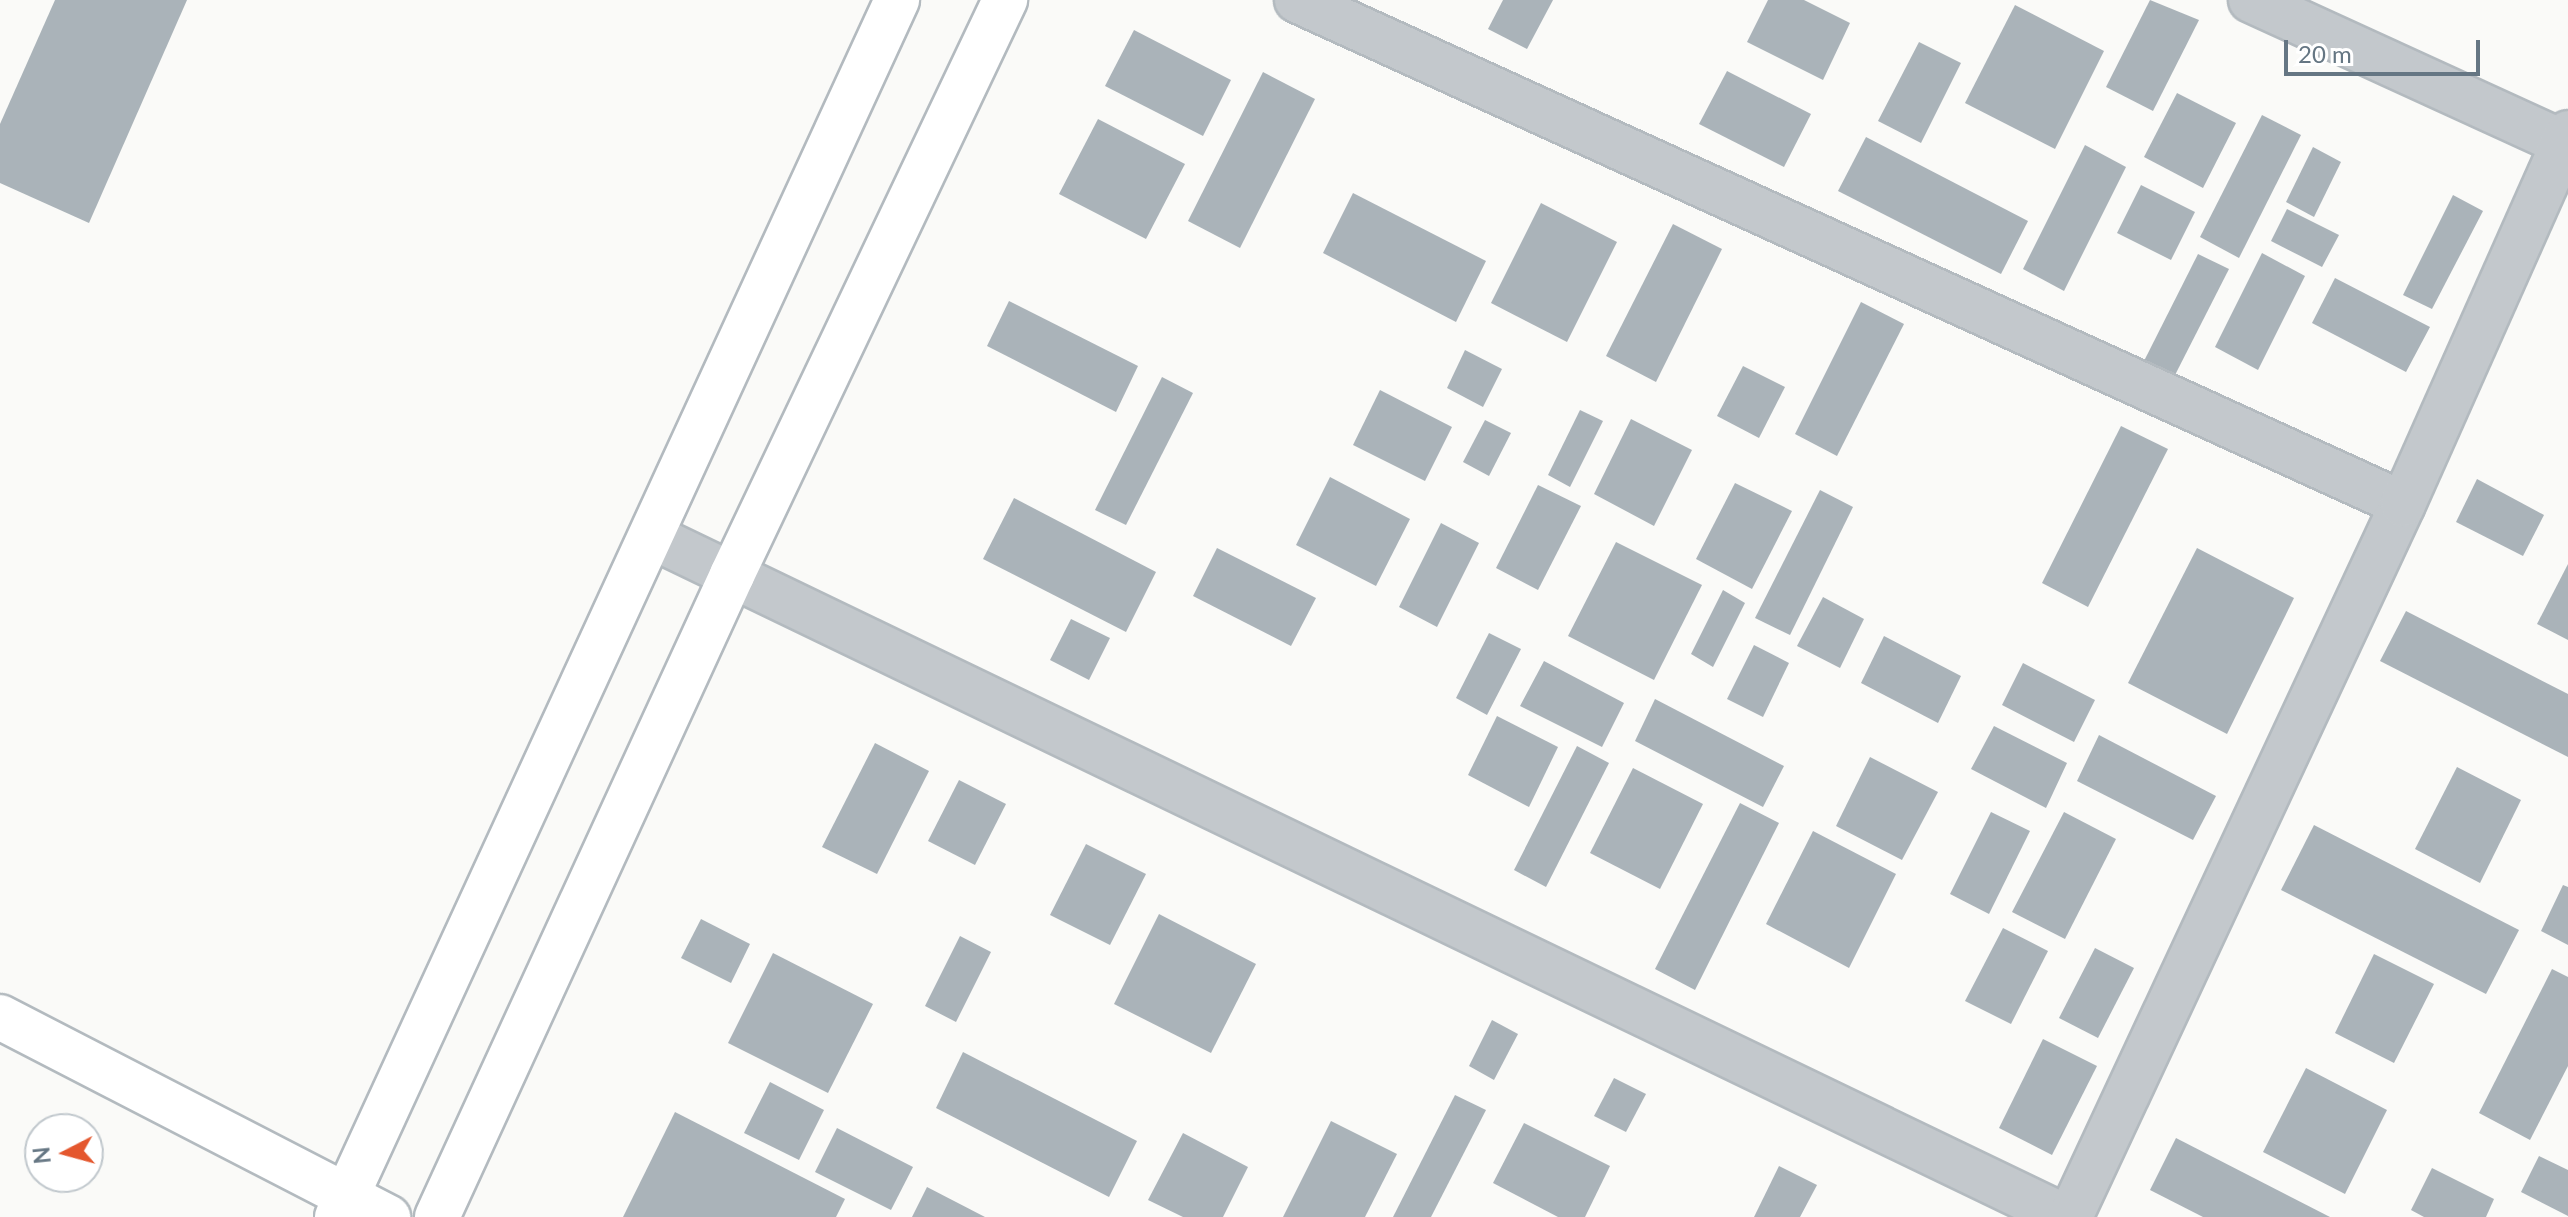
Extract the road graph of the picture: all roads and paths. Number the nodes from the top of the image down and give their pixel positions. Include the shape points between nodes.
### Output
1 (897, 0) edge
2 (1005, 0) edge
3 (1297, 0) edge
4 (2251, 0) edge
5 (2566, 138) edge
6 (2403, 504) junction
7 (651, 536) junction
8 (732, 575) junction
9 (0, 1017) edge
10 (342, 1207) edge
11 (388, 1217) edge
12 (437, 1217) edge
13 (2068, 1217) edge

1 - 7 main road
2 - 8 main road
3 - 6 street
4 - 5 street
5 - 6 street
6 - 13 street
7 - 8 street
7 - 10 main road
8 - 12 main road
8 - 13 street
9 - 10 main road
10 - 11 main road

